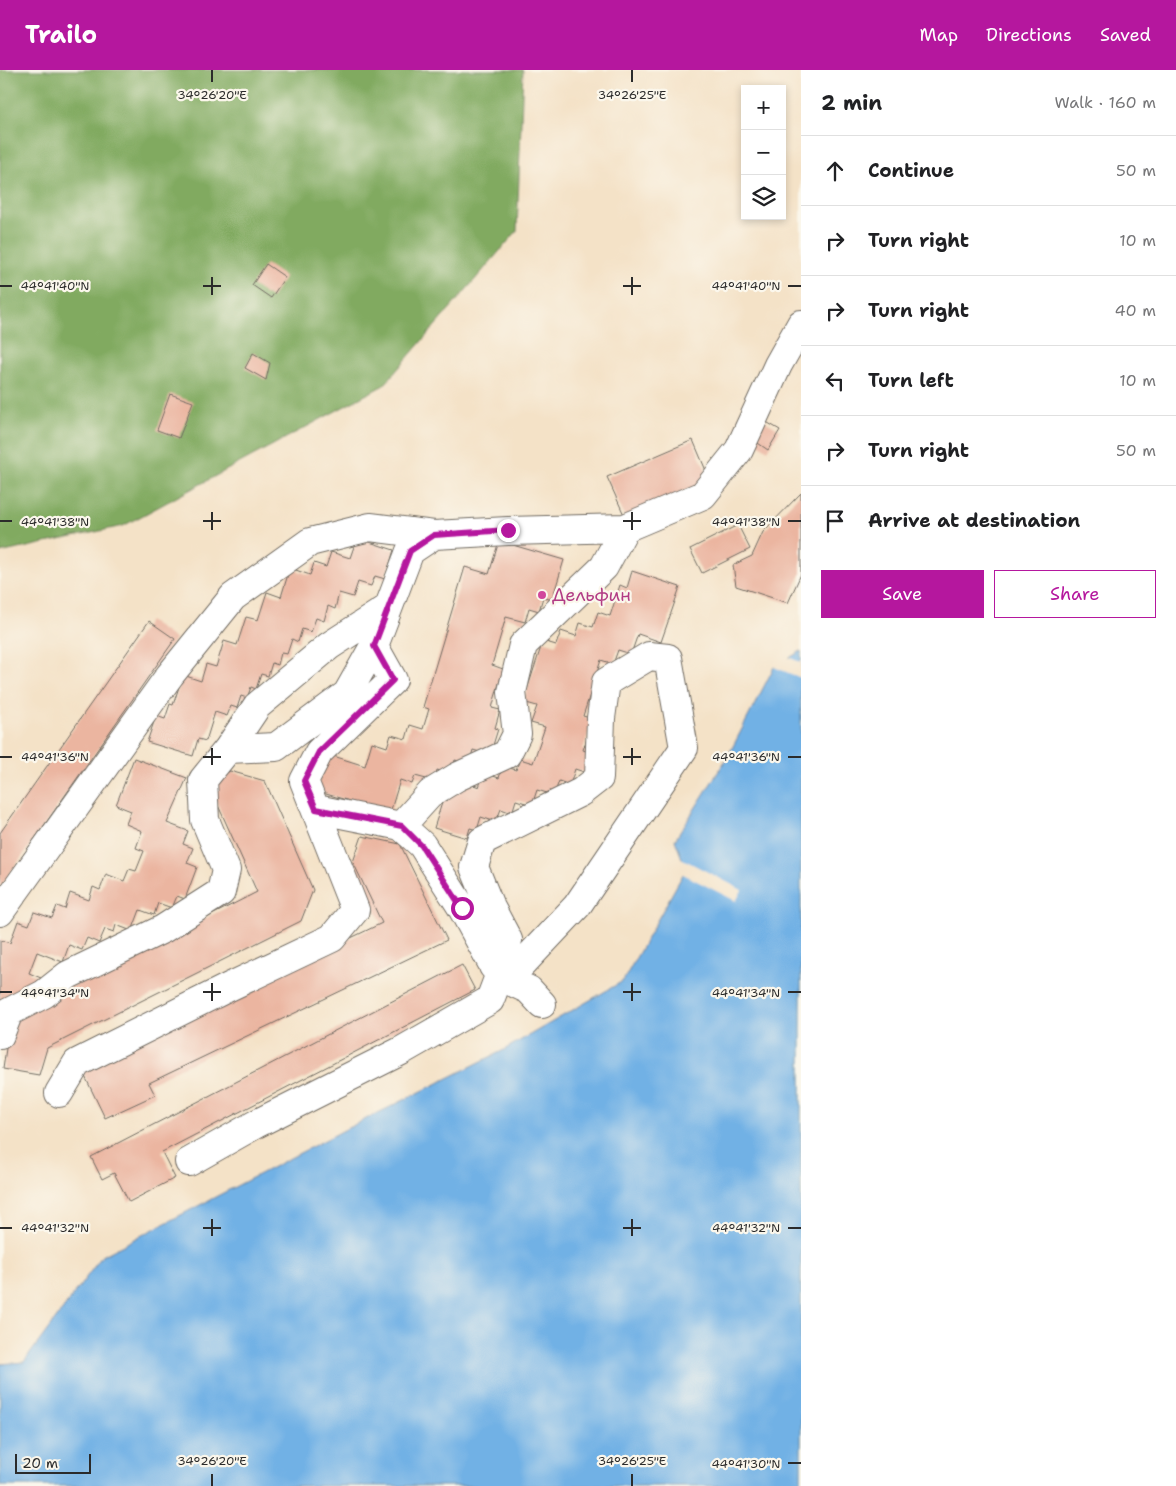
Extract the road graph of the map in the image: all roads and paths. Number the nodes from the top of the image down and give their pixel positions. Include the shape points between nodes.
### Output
1 (801, 324) edge
2 (625, 528) junction
3 (434, 535) junction
4 (388, 608) junction
5 (374, 646) junction
6 (228, 749) junction
7 (316, 809) junction
8 (402, 826) junction
9 (0, 912) edge
10 (500, 974) junction
11 (542, 1004) dead end
12 (0, 1035) edge
13 (59, 1093) dead end
14 (189, 1162) dead end

1 - 2 lane via 778,365 739,450 703,495
2 - 3 lane
2 - 8 lane via 604,567 523,644 512,692 517,734 507,754 431,793
3 - 4 lane via 410,551
3 - 9 lane via 370,527 310,542 233,597 170,675
4 - 5 lane
4 - 6 lane via 329,646 257,706
5 - 6 lane via 347,694 276,747
5 - 7 lane via 393,680 319,752 304,781
6 - 12 lane via 203,780 205,820 226,870 221,892 163,928 68,975 44,994 9,1012
7 - 8 lane
7 - 13 lane via 355,910 332,938 77,1063
8 - 10 lane via 422,846
10 - 10 lane via 508,940 474,867 482,841 581,792 599,778 606,682 649,656 668,658 684,748 577,906
10 - 11 lane via 529,990
10 - 14 lane via 490,1000

